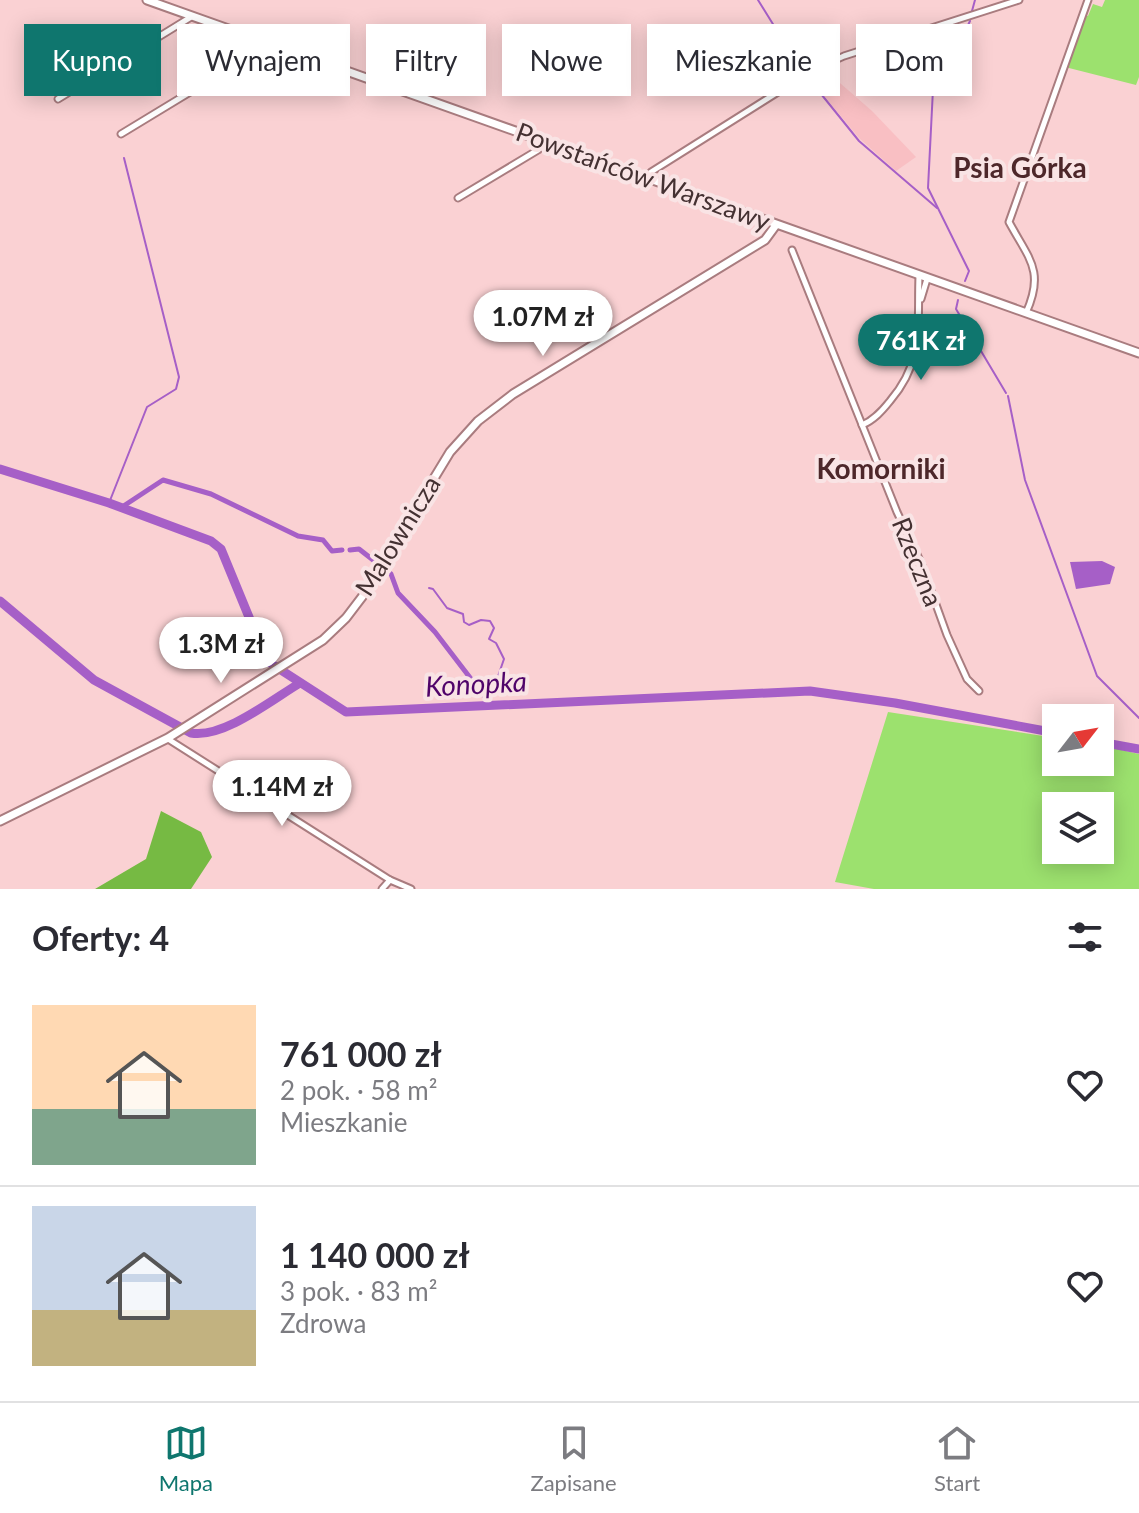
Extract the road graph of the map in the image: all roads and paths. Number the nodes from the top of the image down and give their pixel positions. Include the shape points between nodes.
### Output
1 (147, 0) edge
2 (1019, 0) edge
3 (1088, 0) edge
4 (191, 16) junction
5 (212, 24) edge
6 (350, 74) edge
7 (184, 96) edge
8 (58, 99) dead end
9 (121, 134) dead end
10 (544, 142) junction
11 (648, 180) junction
12 (458, 198) dead end
13 (776, 225) junction
14 (792, 250) dead end
15 (923, 277) junction
16 (1026, 313) junction
17 (1139, 353) edge
18 (862, 425) junction
19 (979, 691) dead end
20 (168, 738) junction
21 (0, 821) edge
22 (390, 880) junction
23 (382, 889) edge
24 (411, 889) edge

1 - 4 main road, Powstańców Warszawy
2 - 11 street via 813,70 651,172
3 - 16 street via 1009,222 1031,259 1036,282
4 - 5 main road, Powstańców Warszawy
4 - 8 street
6 - 10 main road, Powstańców Warszawy
7 - 9 street
10 - 11 main road, Powstańców Warszawy
10 - 12 street
11 - 13 main road, Powstańców Warszawy
13 - 15 main road, Powstańców Warszawy
13 - 20 main road, Malownicza via 765,240 478,421 450,452 346,618 323,640
14 - 18 street, Rzeczna
15 - 16 main road, Powstańców Warszawy
15 - 18 street via 919,342 908,376 877,416
16 - 17 main road, Powstańców Warszawy
18 - 19 street, Rzeczna via 947,635 967,679
20 - 21 main road, Malownicza
20 - 22 street
22 - 23 street
22 - 24 street

